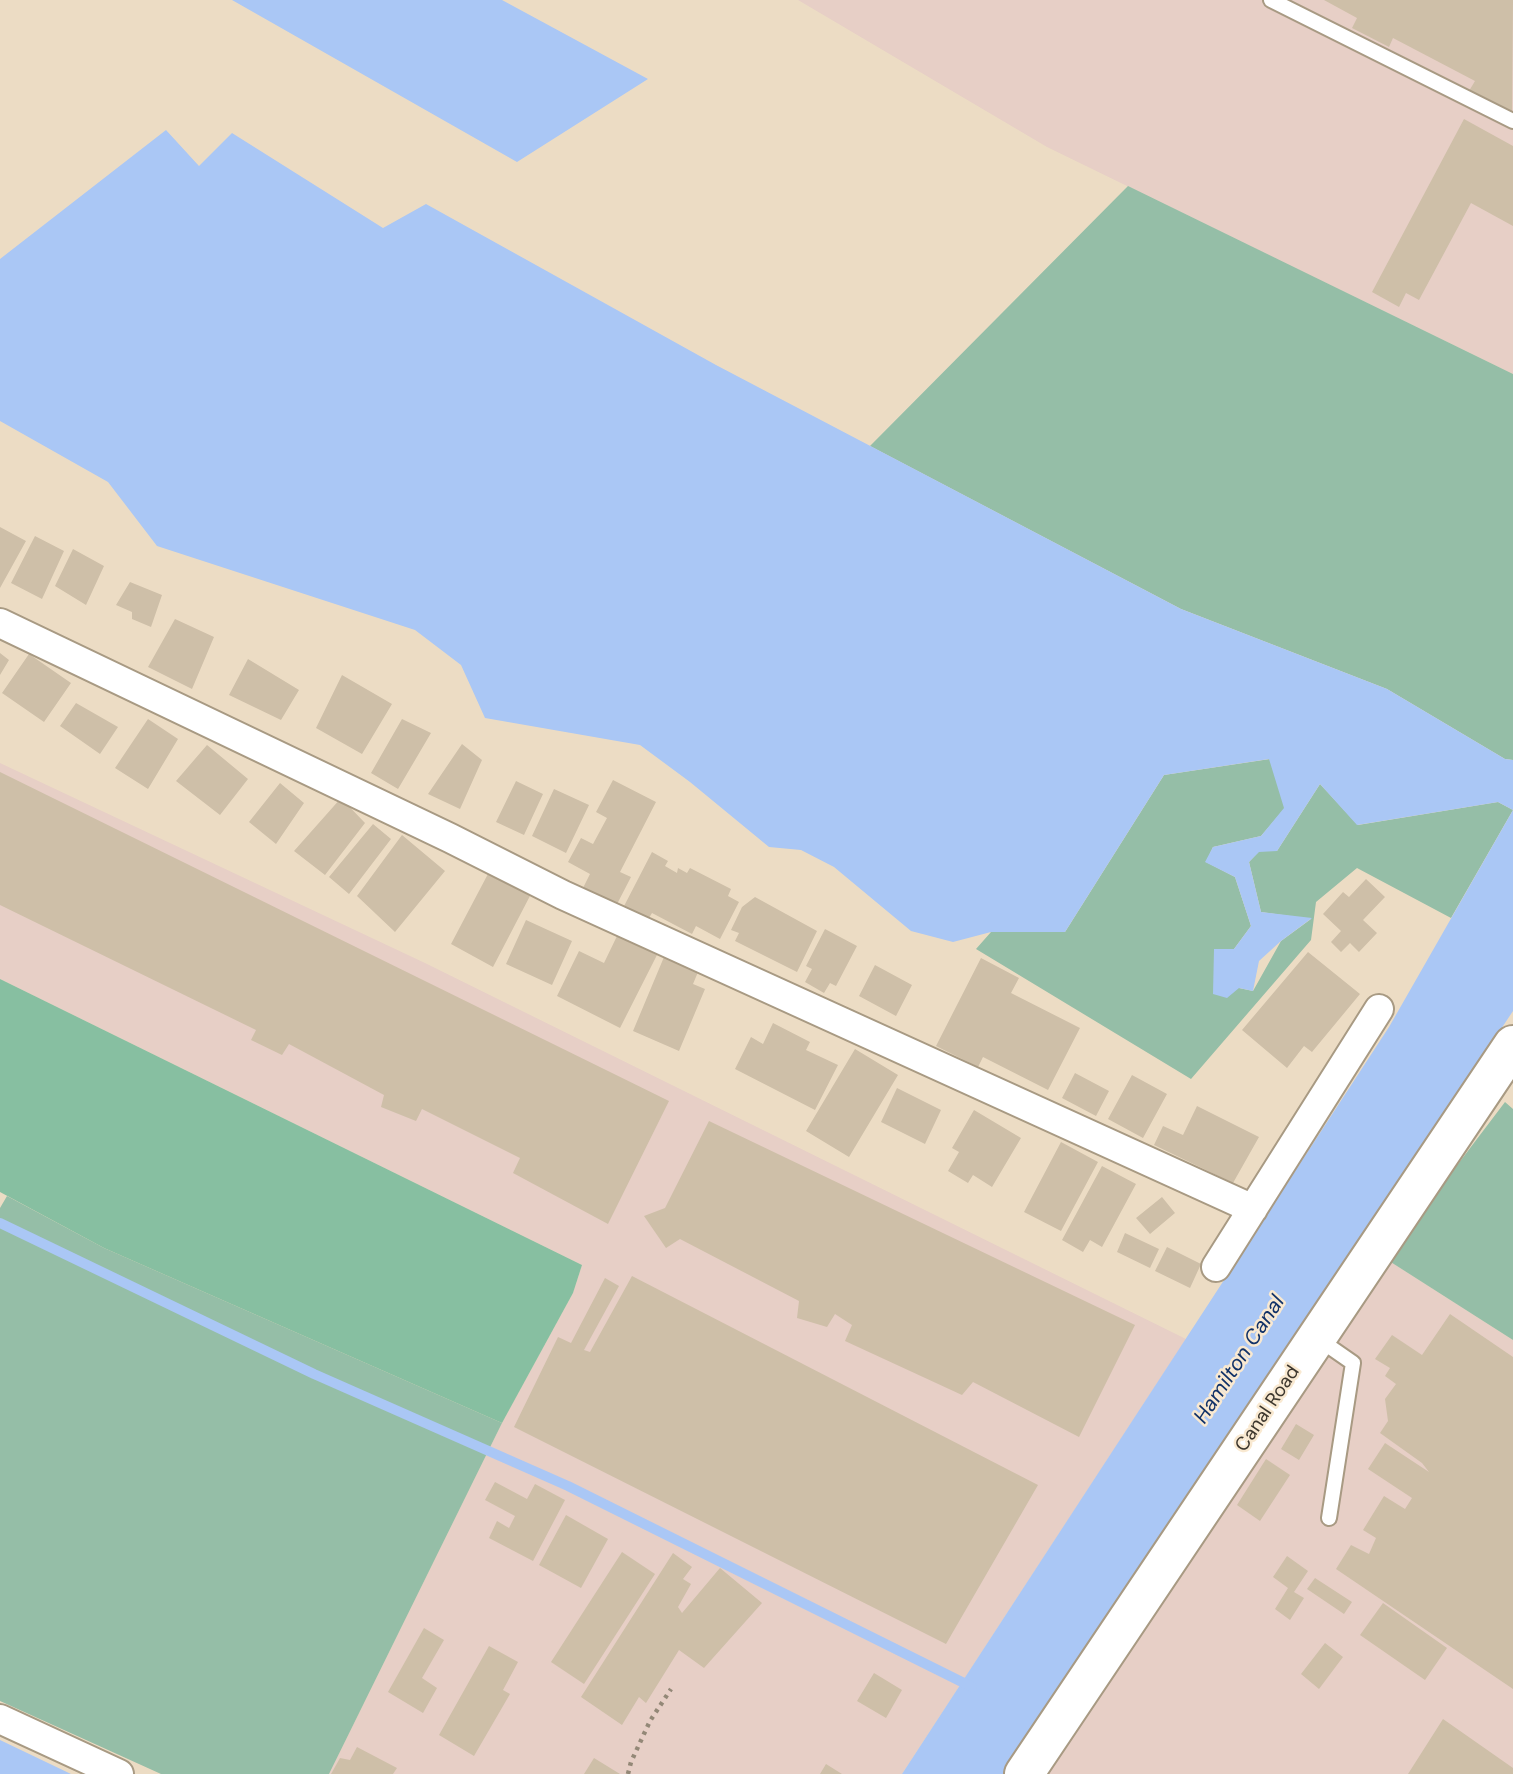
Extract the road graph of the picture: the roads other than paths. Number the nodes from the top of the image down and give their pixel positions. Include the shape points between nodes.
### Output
1 (1271, 0) edge
2 (1513, 121) edge
3 (0, 623) edge
4 (1379, 1009) dead end
5 (1513, 1045) edge
6 (1253, 1209) junction
7 (1216, 1267) dead end
8 (1316, 1337) junction
9 (1329, 1518) dead end
10 (0, 1719) edge
11 (119, 1774) edge
12 (1024, 1774) edge

1 - 2 lane
3 - 6 street via 563,895
4 - 6 street
5 - 8 main road, Canal Road
6 - 7 street
8 - 9 lane via 1353,1363
8 - 12 main road, Canal Road
10 - 11 street

